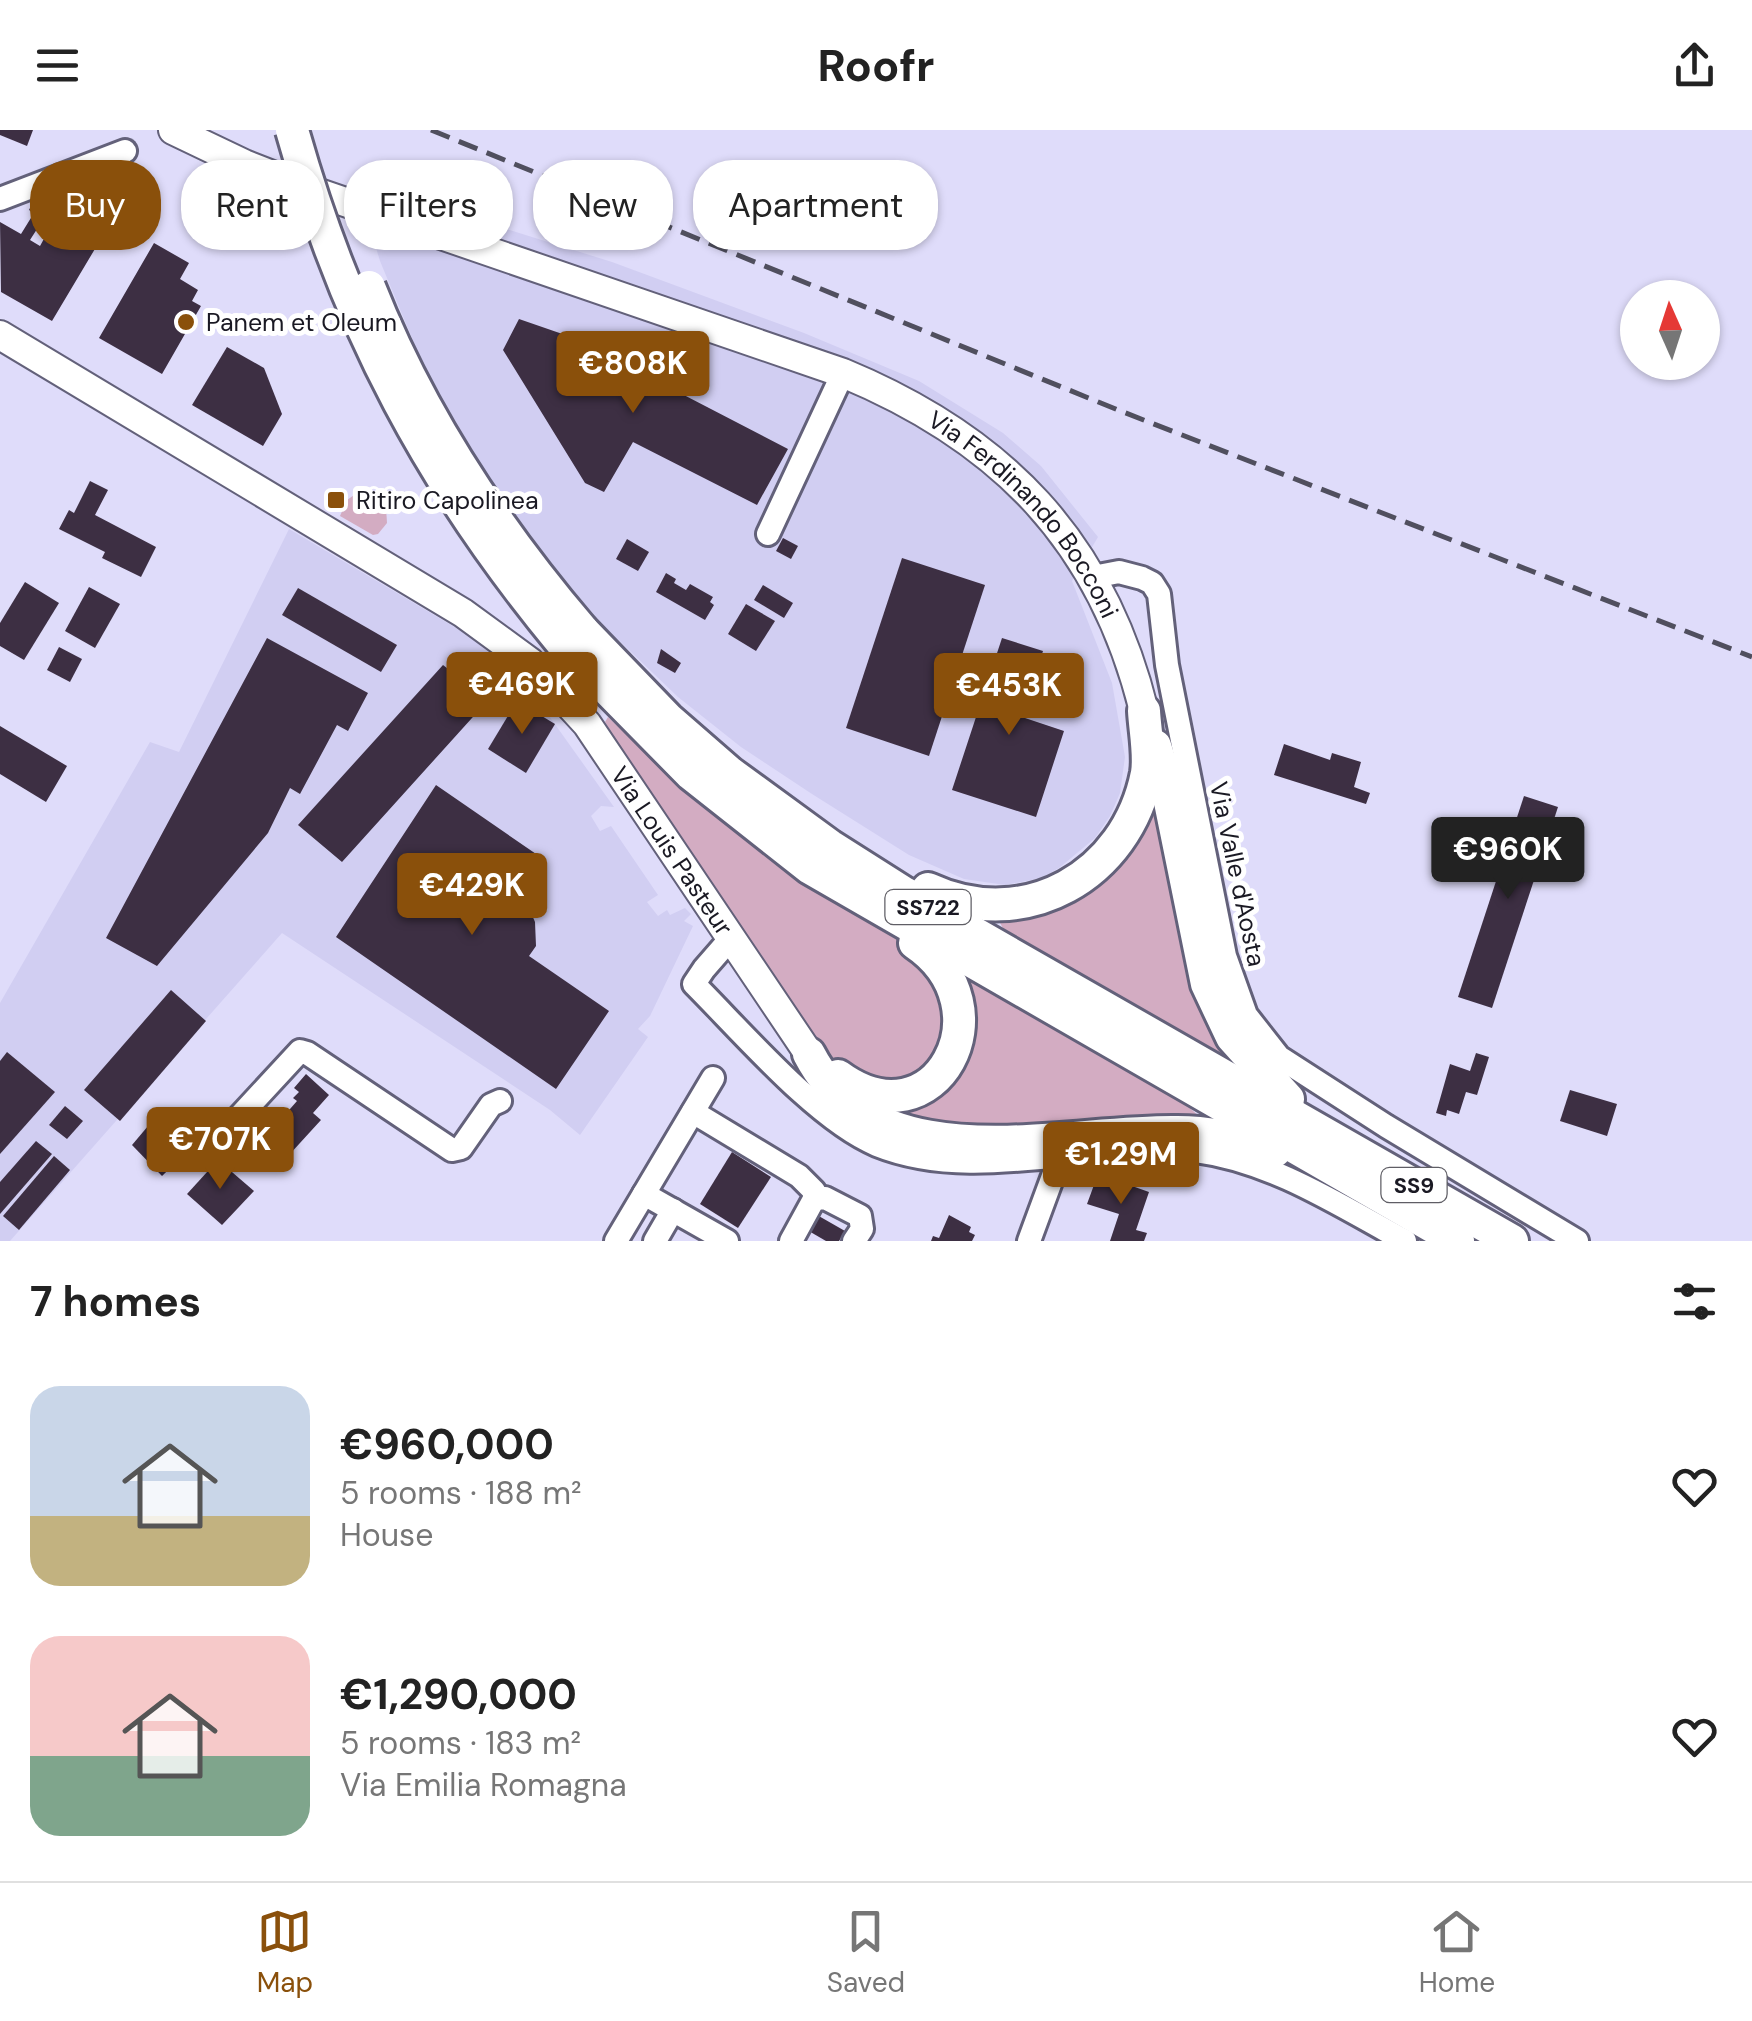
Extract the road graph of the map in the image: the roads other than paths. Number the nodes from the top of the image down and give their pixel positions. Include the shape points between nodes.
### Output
1 (173, 130) edge
2 (292, 130) edge
3 (316, 130) edge
4 (125, 151) dead end
5 (0, 200) edge
6 (0, 334) edge
7 (843, 373) junction
8 (768, 534) dead end
9 (1093, 577) junction
10 (572, 637) junction
11 (1144, 711) junction
12 (764, 798) junction
13 (810, 868) junction
14 (731, 938) junction
15 (809, 1054) junction
16 (713, 1078) dead end
17 (500, 1101) dead end
18 (693, 1112) junction
19 (1315, 1128) junction
20 (226, 1131) dead end
21 (1060, 1156) junction
22 (644, 1194) junction
23 (1382, 1197) junction
24 (814, 1199) junction
25 (673, 1210) junction
26 (798, 1238) edge
27 (616, 1241) edge
28 (656, 1241) edge
29 (726, 1241) edge
30 (854, 1241) edge
31 (1029, 1241) edge
32 (1405, 1241) edge
33 (1458, 1241) edge
34 (1512, 1241) edge
35 (1578, 1241) edge

1 - 7 main road, Via Ferdinando Bocconi via 314,191
2 - 10 highway, SS722, bridge via 329,245 396,402 484,545
3 - 10 highway, SS722, bridge via 350,240 419,395
4 - 5 street
6 - 14 main road, Via Louis Pasteur via 511,646 587,724
7 - 8 street
7 - 9 main road, Via Ferdinando Bocconi via 931,414 995,461
9 - 11 main road, Via Ferdinando Bocconi via 1129,655
9 - 35 street, Via Valle d'Aosta via 1118,572 1142,578 1159,594 1225,956 1238,998 1261,1036 1279,1057 1332,1092
10 - 12 highway, SS722
10 - 13 highway, SS722 via 691,774
11 - 12 highway via 1148,770 1118,842 1066,888 1015,903 948,898
11 - 19 highway via 1217,1010 1249,1060
12 - 19 highway, SS722 via 904,893
13 - 15 highway, SS722 via 942,968 956,997 959,1032 942,1074 907,1094 882,1096 853,1087
13 - 23 highway, SS722
14 - 15 main road, Via Louis Pasteur
14 - 21 street via 694,984 846,1127 876,1144 930,1158
15 - 23 highway, Via Louis Pasteur / SS9 via 858,1110 921,1136 971,1141 1218,1135 1282,1153
16 - 18 street
17 - 20 street via 452,1150 300,1052
18 - 22 street
18 - 24 street via 799,1176
19 - 34 highway, SS9
21 - 31 street
21 - 32 street via 1156,1150 1236,1160 1302,1185
22 - 25 street
22 - 27 street
23 - 33 highway, SS9
24 - 26 street
24 - 30 street via 860,1216
25 - 28 street
25 - 29 street

